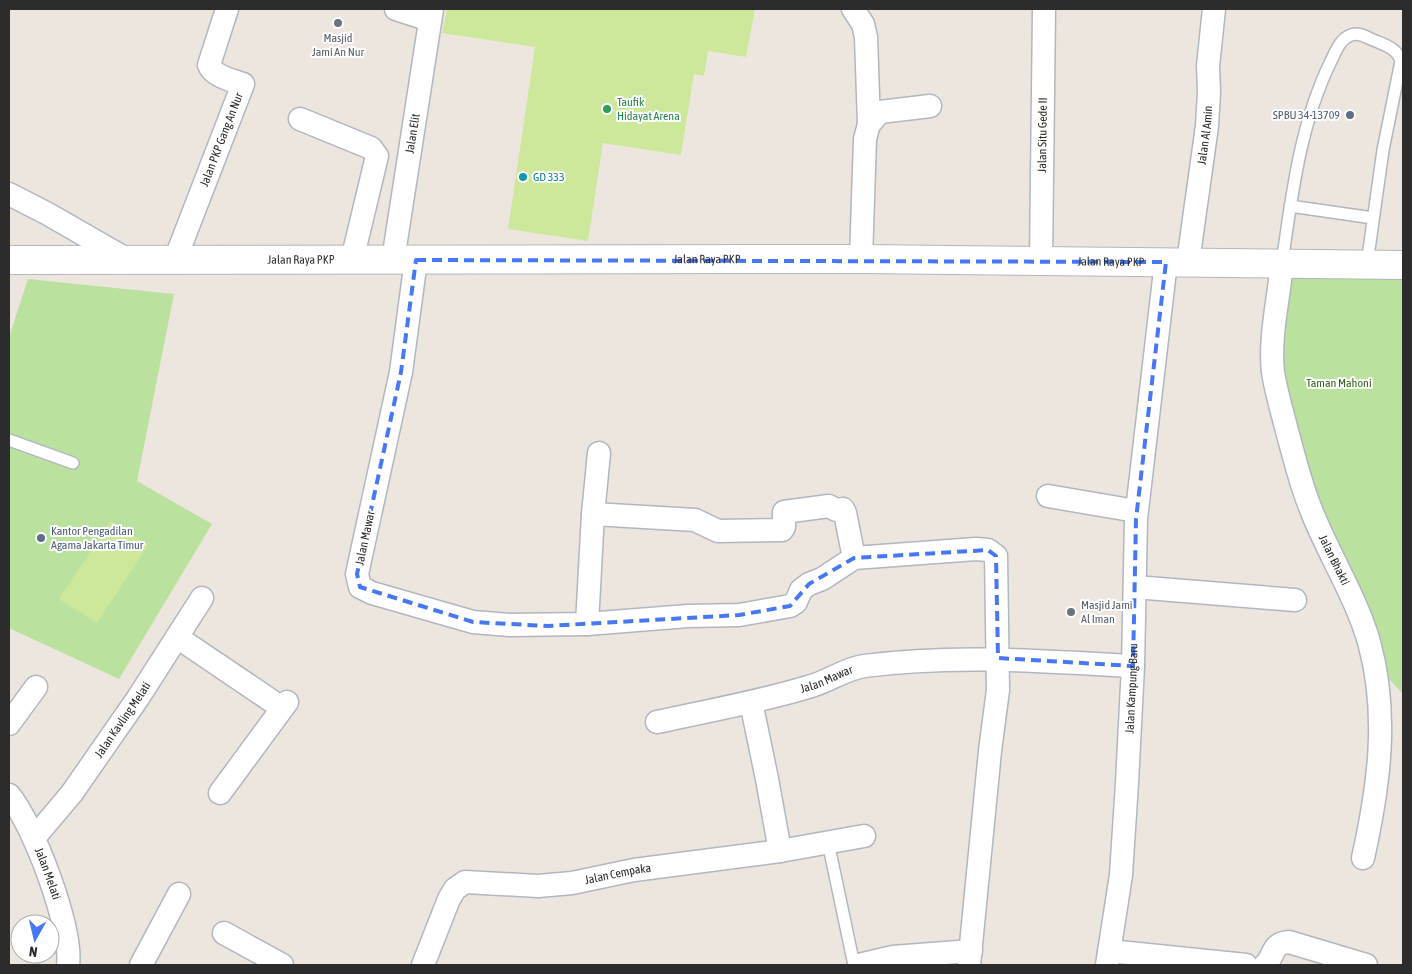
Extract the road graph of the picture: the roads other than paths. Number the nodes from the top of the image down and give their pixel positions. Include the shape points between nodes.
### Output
1 (226, 9) edge
2 (396, 9) edge
3 (853, 9) edge
4 (1044, 9) edge
5 (1214, 9) edge
6 (431, 14) edge
7 (930, 106) dead end
8 (300, 120) dead end
9 (869, 124) junction
10 (9, 194) edge
11 (1290, 206) junction
12 (1373, 218) junction
13 (860, 259) junction
14 (9, 260) edge
15 (128, 260) junction
16 (175, 260) junction
17 (352, 260) junction
18 (405, 260) junction
19 (1042, 261) junction
20 (1177, 262) junction
21 (1282, 263) junction
22 (1367, 264) junction
23 (1403, 265) edge
24 (9, 440) edge
25 (599, 453) dead end
26 (73, 463) dead end
27 (1048, 496) dead end
28 (1136, 511) junction
29 (593, 514) junction
30 (854, 558) junction
31 (1135, 587) junction
32 (202, 598) dead end
33 (1295, 600) dead end
34 (588, 624) junction
35 (177, 637) junction
36 (998, 658) junction
37 (1133, 666) junction
38 (36, 687) dead end
39 (751, 702) junction
40 (657, 722) dead end
41 (9, 724) edge
42 (220, 793) dead end
43 (9, 795) edge
44 (864, 836) dead end
45 (34, 838) junction
46 (828, 842) junction
47 (780, 851) junction
48 (1363, 858) dead end
49 (179, 894) dead end
50 (224, 933) dead end
51 (970, 958) edge
52 (1108, 958) edge
53 (73, 962) edge
54 (141, 965) edge
55 (282, 965) edge
56 (423, 965) edge
57 (854, 965) edge
58 (859, 965) edge
59 (1246, 965) edge
60 (1265, 965) edge
61 (1366, 965) edge

1 - 16 street, Jalan PKP Gang An Nur via 209,65 219,75 243,84
2 - 6 street
3 - 9 street via 863,24 866,37
4 - 19 street, Jalan Situ Gede II
5 - 20 street, Jalan Al Amin via 1208,66 1207,126
6 - 18 street, Jalan Elit
7 - 9 street via 880,112
8 - 17 street via 371,148 377,156
9 - 13 street via 865,139
10 - 15 street
11 - 12 lane
11 - 12 lane via 1306,126 1325,72 1341,41 1358,33 1392,48 1402,61 1383,150
11 - 21 lane
12 - 22 lane
13 - 18 street, Jalan Raya PKP
13 - 19 street, Jalan Raya PKP
14 - 15 street, Jalan Raya PKP
15 - 16 street, Jalan Raya PKP
16 - 17 street, Jalan Raya PKP
17 - 18 street, Jalan Raya PKP
18 - 34 street, Jalan Mawar via 401,372 357,574 360,587 473,622
19 - 20 street, Jalan Raya PKP
20 - 21 street, Jalan Raya PKP
20 - 28 street, Jalan Kampung Baru
21 - 22 street, Jalan Raya PKP
21 - 48 street, Jalan Bhakti via 1273,372 1310,507 1354,601 1369,642 1381,712 1374,807
22 - 23 street, Jalan Raya PKP
24 - 26 lane
25 - 29 street
27 - 28 street
28 - 31 street, Jalan Kampung Baru
29 - 30 street via 695,520 718,531 782,530 784,512 830,506 845,513
29 - 34 street
30 - 34 street, Jalan Mawar via 801,590 796,602 790,606 739,615
30 - 36 street via 988,550 996,556
31 - 33 street
31 - 37 street, Jalan Kampung Baru
32 - 35 street, Jalan Kavling Melati
35 - 42 street via 285,705
35 - 45 street, Jalan Kavling Melati via 77,785
36 - 37 street, Jalan Mawar
36 - 39 street, Jalan Mawar via 938,659 862,666 809,687
36 - 51 street via 998,690
37 - 52 street, Jalan Kampung Baru via 1121,874
38 - 41 street
39 - 40 street, Jalan Mawar
39 - 47 street
43 - 45 street, Jalan Melati
44 - 46 street, Jalan Cempaka
45 - 53 street, Jalan Melati via 61,913
46 - 47 street, Jalan Cempaka
46 - 57 lane
47 - 56 street, Jalan Cempaka via 634,870 572,883 538,886 465,882 449,899
49 - 54 street
50 - 55 street
51 - 58 street via 893,957
52 - 59 street
60 - 61 street via 1277,945 1288,942

